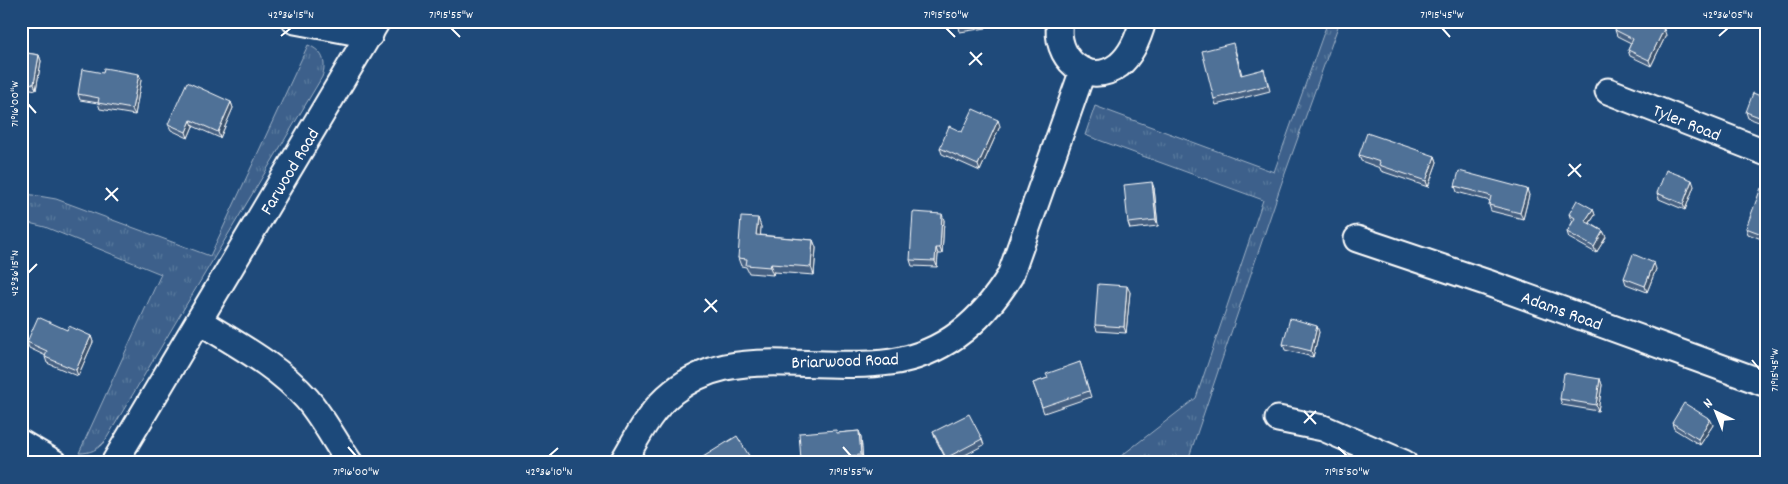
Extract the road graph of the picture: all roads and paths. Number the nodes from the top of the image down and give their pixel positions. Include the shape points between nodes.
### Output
1 (296, 21) edge
2 (1060, 21) edge
3 (1143, 21) edge
4 (374, 28) edge
5 (1083, 70) junction
6 (1608, 90) dead end
7 (1767, 153) edge
8 (1357, 239) dead end
9 (199, 320) junction
10 (1767, 384) edge
11 (1278, 419) dead end
12 (21, 443) edge
13 (55, 463) edge
14 (114, 463) edge
15 (350, 463) edge
16 (622, 463) edge
17 (1404, 463) edge

1 - 4 street
2 - 5 street via 1058,34 1062,50 1070,62
3 - 5 street via 1130,51 1119,64 1105,71
4 - 9 street, Farwood Road
5 - 16 street, Briarwood Road via 1010,276 980,317 939,346 891,362 753,362 719,368 686,383 661,403 648,418
6 - 7 street, Tyler Road
8 - 10 street, Adams Road
9 - 14 street, Farwood Road
9 - 15 street via 257,357 307,399
11 - 17 street via 1323,428
12 - 13 street

